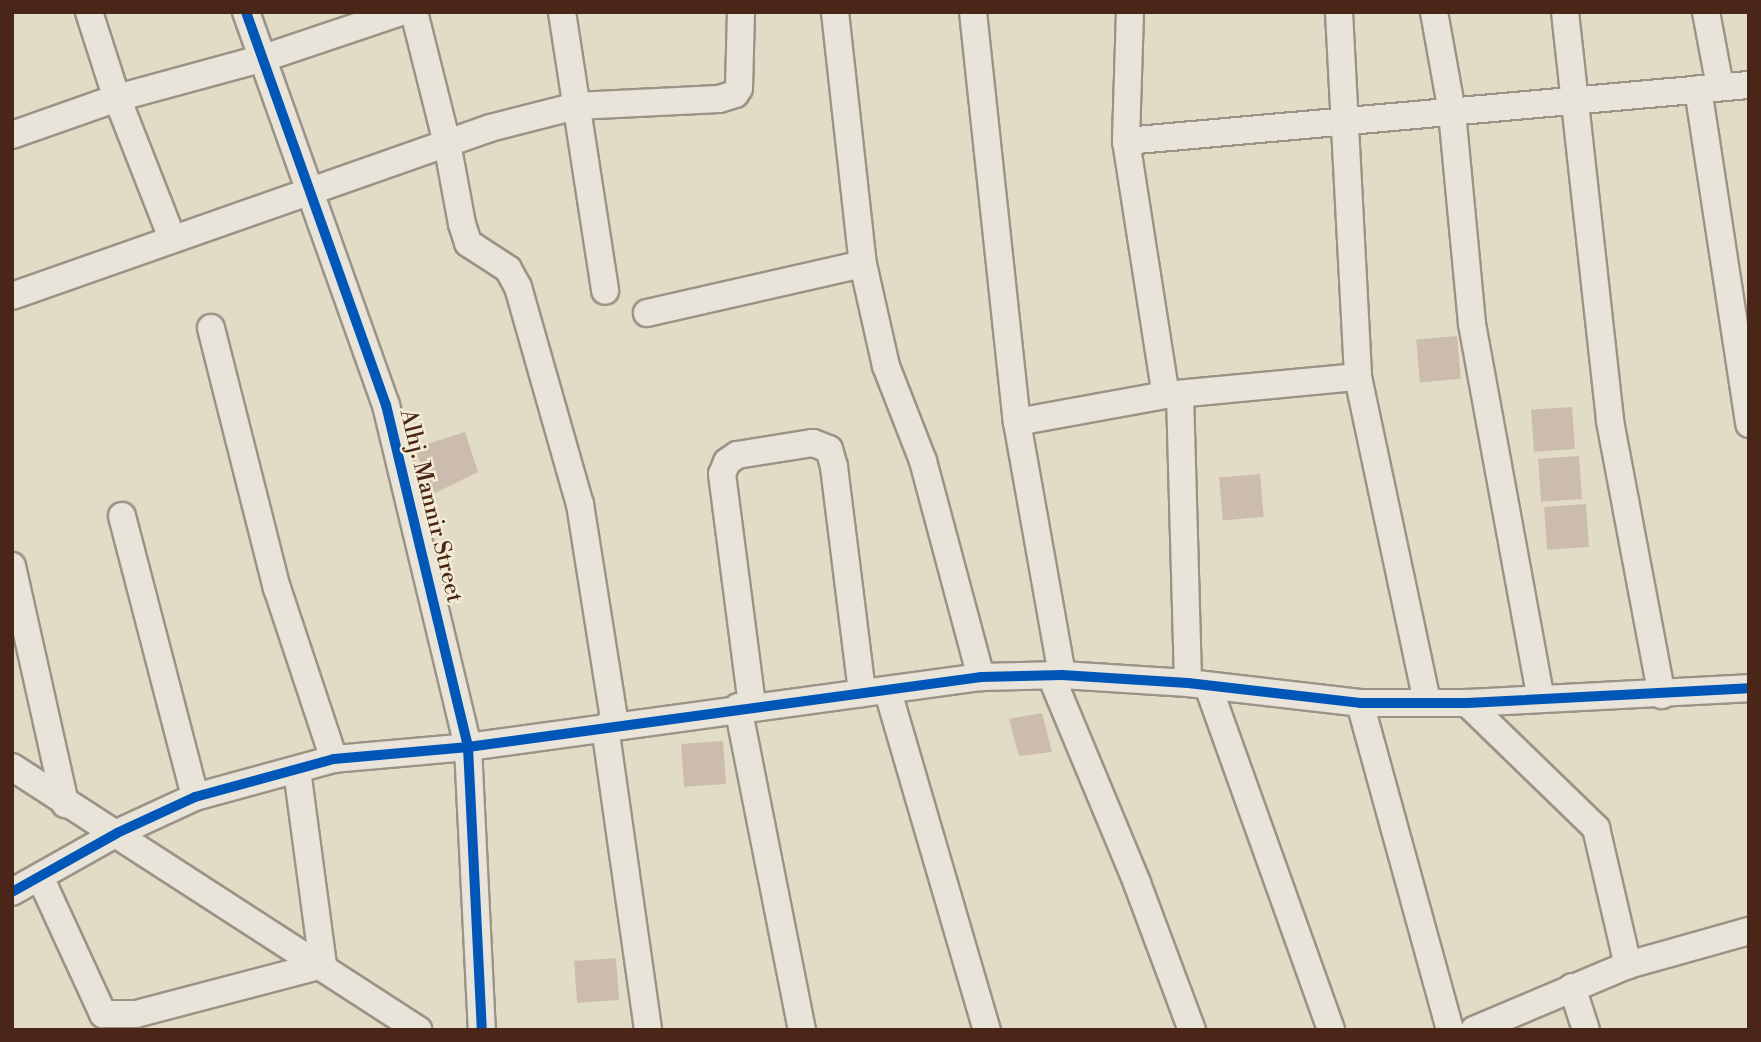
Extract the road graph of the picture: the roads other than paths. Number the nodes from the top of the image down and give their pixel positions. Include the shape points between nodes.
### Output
1 (89, 12) edge
2 (246, 12) edge
3 (401, 12) edge
4 (414, 12) edge
5 (562, 12) edge
6 (741, 12) edge
7 (835, 12) edge
8 (973, 12) edge
9 (1130, 12) edge
10 (1339, 12) edge
11 (1434, 12) edge
12 (1565, 12) edge
13 (1706, 12) edge
14 (261, 59) junction
15 (1749, 85) edge
16 (1709, 88) junction
17 (117, 98) junction
18 (1575, 98) junction
19 (576, 106) junction
20 (1452, 112) junction
21 (1348, 120) junction
22 (12, 135) edge
23 (1126, 141) junction
24 (447, 143) junction
25 (306, 189) junction
26 (172, 238) junction
27 (863, 264) junction
28 (605, 291) dead end
29 (12, 296) edge
30 (647, 313) dead end
31 (211, 328) dead end
32 (1358, 377) junction
33 (1173, 394) junction
34 (1017, 422) junction
35 (1749, 424) edge
36 (122, 516) dead end
37 (12, 566) edge
38 (1056, 676) junction
39 (981, 677) junction
40 (1198, 685) junction
41 (1749, 688) edge
42 (875, 693) junction
43 (1662, 695) junction
44 (1541, 699) junction
45 (1427, 702) junction
46 (1360, 703) junction
47 (1467, 703) junction
48 (745, 706) junction
49 (610, 727) junction
50 (468, 747) junction
51 (334, 759) junction
52 (12, 767) edge
53 (297, 771) junction
54 (195, 797) junction
55 (65, 804) junction
56 (117, 833) junction
57 (40, 877) junction
58 (12, 892) edge
59 (1749, 932) edge
60 (323, 965) junction
61 (1628, 965) junction
62 (1572, 987) junction
63 (418, 1030) edge
64 (482, 1030) edge
65 (648, 1030) edge
66 (802, 1030) edge
67 (987, 1030) edge
68 (1192, 1030) edge
69 (1331, 1030) edge
70 (1450, 1030) edge
71 (1474, 1030) edge
72 (1586, 1030) edge

1 - 17 street
2 - 14 street, Alhj. Mannir Street
3 - 14 street
4 - 24 street
5 - 19 street
6 - 19 street via 739,88 735,94 719,99
7 - 27 street
8 - 34 street
9 - 23 street
10 - 21 street
11 - 20 street
12 - 18 street
13 - 16 street
14 - 17 street
14 - 25 street, Alhj. Mannir Street
15 - 16 street
16 - 18 street
16 - 35 street
17 - 22 street
17 - 26 street
18 - 20 street
18 - 43 street via 1610,421
19 - 24 street
19 - 28 street
20 - 21 street
20 - 44 street via 1472,324
21 - 23 street
21 - 32 street via 1347,219
23 - 33 street
24 - 25 street
24 - 49 street via 468,243 508,269 518,287 580,504
25 - 26 street
25 - 50 street, Alhj. Mannir Street via 386,405
26 - 29 street
27 - 30 street
27 - 39 street via 886,366 923,461
31 - 51 street via 278,588
32 - 33 street
32 - 45 street
33 - 34 street
33 - 40 street
34 - 38 street
36 - 54 street
37 - 55 street
38 - 39 street
38 - 40 street
38 - 68 street
39 - 42 street
40 - 46 street
40 - 69 street
41 - 43 street
42 - 48 street
42 - 48 street via 834,467 829,449 813,443 737,455 727,462 722,474
42 - 67 street
43 - 44 street
44 - 47 street
45 - 46 street
45 - 47 street
46 - 70 street
47 - 61 street via 1596,828
48 - 49 street
48 - 66 street
49 - 50 street
49 - 65 street
50 - 51 street
50 - 64 street, Alhj. Mannir Street
51 - 53 street
52 - 55 street
53 - 54 street
53 - 60 street
54 - 56 street
55 - 56 street
56 - 57 street
56 - 60 street
57 - 58 street
57 - 60 street via 103,1014 136,1014
59 - 61 street
60 - 63 street
61 - 62 street
62 - 71 street
62 - 72 street

